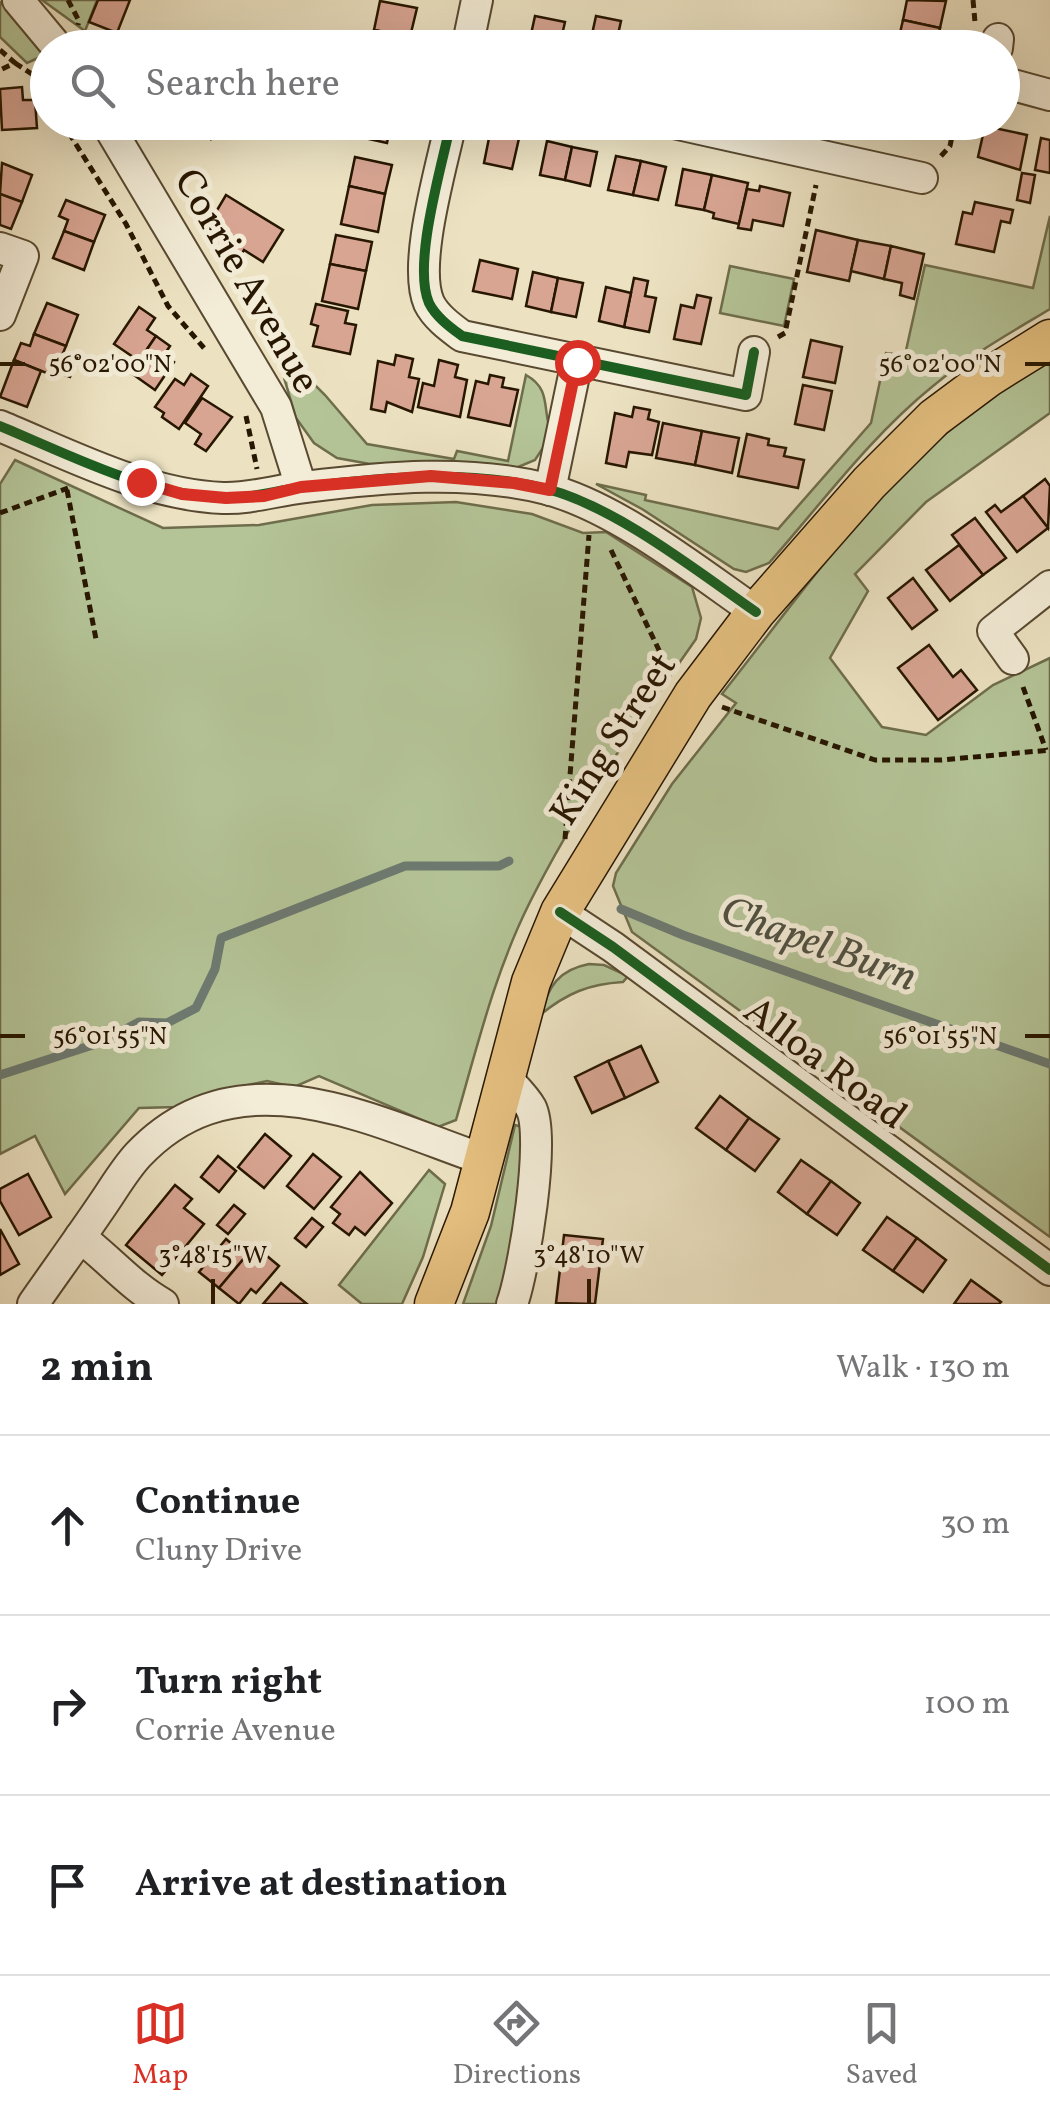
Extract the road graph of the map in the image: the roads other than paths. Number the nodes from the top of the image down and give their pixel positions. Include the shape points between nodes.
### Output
1 (18, 0) edge
2 (477, 0) edge
3 (43, 30) edge
4 (471, 30) edge
5 (1020, 86) edge
6 (1050, 94) edge
7 (117, 140) edge
8 (447, 140) edge
9 (750, 140) edge
10 (922, 178) road end
11 (0, 248) edge
12 (0, 315) edge
13 (1050, 339) edge
14 (754, 352) road end
15 (577, 362) junction
16 (0, 426) edge
17 (301, 487) junction
18 (550, 490) junction
19 (1050, 586) edge
20 (756, 612) junction
21 (1013, 660) road end
22 (560, 912) junction
23 (505, 1078) junction
24 (485, 1160) junction
25 (80, 1237) junction
26 (1050, 1270) edge
27 (33, 1304) edge
28 (163, 1304) edge
29 (434, 1304) edge
30 (512, 1304) edge

1 - 3 street
2 - 4 street
5 - 6 street
7 - 17 street, Corrie Avenue via 276,407
8 - 15 street via 423,260 430,306 462,336
9 - 10 street
11 - 12 street via 23,256
13 - 20 main road, King Street via 934,418
14 - 15 street via 746,395
15 - 18 street
16 - 17 street via 182,494 264,496
17 - 18 street via 431,476
18 - 20 street via 643,534
19 - 21 street via 993,631
20 - 22 main road, King Street via 694,695
22 - 23 main road, King Street via 531,982
22 - 26 street, Alloa Road
23 - 24 main road, King Street
23 - 30 street via 532,1109 536,1130 529,1224
24 - 25 street via 312,1102 255,1099 212,1106 176,1122 137,1156
24 - 29 main road, King Street
25 - 27 street
25 - 28 street

